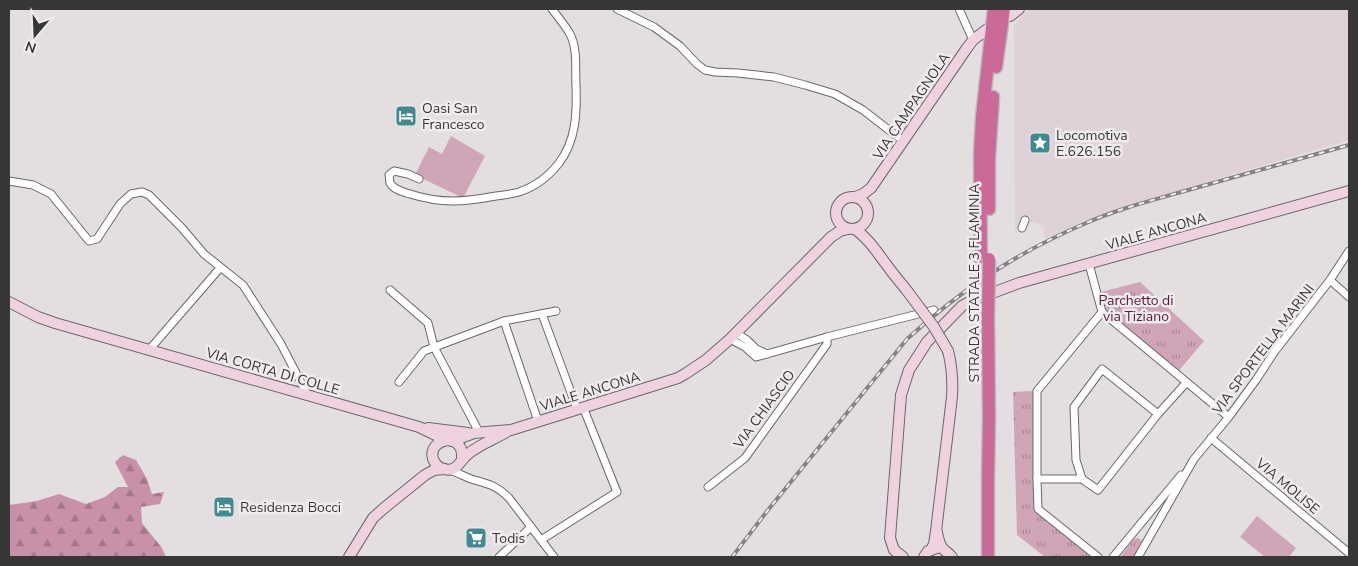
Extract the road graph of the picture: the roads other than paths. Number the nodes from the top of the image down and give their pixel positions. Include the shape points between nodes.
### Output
1 (552, 9) edge
2 (617, 9) edge
3 (959, 9) edge
4 (994, 9) edge
5 (1019, 9) edge
6 (1007, 13) edge
7 (986, 30) dead end
8 (973, 40) junction
9 (903, 141) junction
10 (419, 179) dead end
11 (9, 181) edge
12 (871, 188) junction
13 (1349, 190) edge
14 (855, 197) junction
15 (868, 209) junction
16 (1024, 220) dead end
17 (838, 222) junction
18 (864, 224) junction
19 (1022, 228) dead end
20 (851, 229) junction
21 (831, 237) junction
22 (872, 243) junction
23 (1349, 251) edge
24 (985, 261) junction
25 (1089, 264) junction
26 (220, 268) junction
27 (1330, 280) junction
28 (390, 290) dead end
29 (1349, 297) edge
30 (9, 302) edge
31 (934, 310) dead end
32 (556, 311) dead end
33 (1102, 312) junction
34 (542, 314) junction
35 (750, 318) junction
36 (984, 318) junction
37 (504, 321) junction
38 (733, 336) junction
39 (827, 337) junction
40 (749, 342) junction
41 (434, 347) junction
42 (149, 350) junction
43 (767, 354) junction
44 (678, 378) joint
45 (399, 382) dead end
46 (1186, 383) junction
47 (307, 394) junction
48 (580, 408) junction
49 (1158, 414) junction
50 (1224, 414) dead end
51 (538, 421) junction
52 (416, 426) junction
53 (482, 435) junction
54 (1211, 438) junction
55 (449, 440) junction
56 (434, 454) junction
57 (1194, 459) junction
58 (461, 460) junction
59 (446, 469) junction
60 (425, 475) junction
61 (470, 478) junction
62 (1036, 479) junction
63 (1082, 480) junction
64 (708, 487) dead end
65 (531, 527) junction
66 (936, 531) junction
67 (541, 540) junction
68 (943, 549) junction
69 (1349, 553) edge
70 (924, 554) edge
71 (349, 557) edge
72 (499, 557) edge
73 (554, 557) edge
74 (904, 557) edge
75 (952, 557) edge
76 (981, 557) edge
77 (988, 557) edge
78 (1098, 557) edge
79 (1113, 557) edge
80 (1138, 557) edge

1 - 10 street via 570,34 576,65 576,121 569,145 558,164 539,182 518,192 451,202 404,193 390,183 389,175 400,172
2 - 9 street via 654,27 705,70 774,78 835,94 863,110
3 - 8 street
4 - 24 highway, STRADA STATALE 3 FLAMINIA via 980,155
5 - 6 main road
6 - 24 highway, STRADA STATALE 3 FLAMINIA via 991,112
7 - 8 main road, VIA CAMPAGNOLA
8 - 9 main road, VIA CAMPAGNOLA
9 - 12 main road, VIA CAMPAGNOLA
11 - 26 street via 33,185 51,194 89,241 97,238 130,194 142,192 149,195
12 - 14 main road, VIA CAMPAGNOLA
12 - 15 main road, VIA CAMPAGNOLA
13 - 25 main road, VIALE ANCONA
14 - 15 main road
14 - 17 main road, VIA CAMPAGNOLA via 840,202 835,211
15 - 18 main road, VIA CAMPAGNOLA
16 - 19 street
17 - 20 main road
17 - 21 main road, VIA CAMPAGNOLA
18 - 20 main road, VIA CAMPAGNOLA
18 - 22 main road
20 - 21 main road, VIA CAMPAGNOLA
20 - 22 main road
21 - 35 main road, VIA CAMPAGNOLA
22 - 66 main road, bridge via 934,326 952,365 952,397
23 - 27 street, VIA SPORTELLA MARINI
24 - 36 highway, STRADA STATALE 3 FLAMINIA, bridge
25 - 33 street
25 - 74 main road, VIALE ANCONA via 1019,283 971,301 953,314 916,358 901,395 890,538 894,550
26 - 42 street
26 - 47 street via 243,285 281,344
27 - 29 street
27 - 54 street, VIA SPORTELLA MARINI
28 - 41 street via 428,323
30 - 42 main road, VIA CORTA DI COLLE via 46,320
31 - 39 street
32 - 34 street
33 - 46 street
33 - 62 street via 1037,392
34 - 37 street
34 - 48 street
35 - 38 main road, VIA CAMPAGNOLA
35 - 40 street
36 - 76 highway, STRADA STATALE 3 FLAMINIA
36 - 77 highway, STRADA STATALE 3 FLAMINIA via 990,418
37 - 41 street
37 - 51 street
38 - 40 street
38 - 43 street via 756,357
38 - 44 main road, VIA CAMPAGNOLA via 706,360
39 - 43 street
39 - 64 street, VIA CHIASCIO via 827,344 745,458
40 - 43 street
41 - 45 street via 424,351
41 - 53 street
42 - 47 main road, VIA CORTA DI COLLE
44 - 48 main road, VIALE ANCONA
46 - 49 street
46 - 50 street
47 - 52 main road, VIA CORTA DI COLLE
48 - 51 main road, VIALE ANCONA
48 - 67 street via 618,492
49 - 63 street via 1098,490
49 - 63 street via 1102,369 1074,407 1076,460
51 - 53 main road, VIALE ANCONA
52 - 53 main road, VIALE ANCONA
52 - 55 main road, VIA CORTA DI COLLE
52 - 56 main road, VIA CORTA DI COLLE via 429,438
53 - 55 main road, VIALE ANCONA
53 - 58 main road, VIALE ANCONA
54 - 57 street, VIA SPORTELLA MARINI
54 - 69 street, VIA MOLISE
55 - 56 main road via 441,442
55 - 58 main road via 462,449
56 - 59 main road via 436,464
56 - 60 main road
57 - 79 street, VIA SPORTELLA MARINI
57 - 80 street, VIA SPORTELLA MARINI
58 - 59 main road via 456,468
58 - 61 street via 462,470
59 - 60 main road
59 - 61 street
60 - 71 main road via 373,518
61 - 65 street via 501,490
62 - 63 street
62 - 78 street via 1038,509
65 - 67 street
65 - 72 street
66 - 68 main road
66 - 70 main road
67 - 73 street
68 - 70 main road via 935,548
68 - 75 main road

